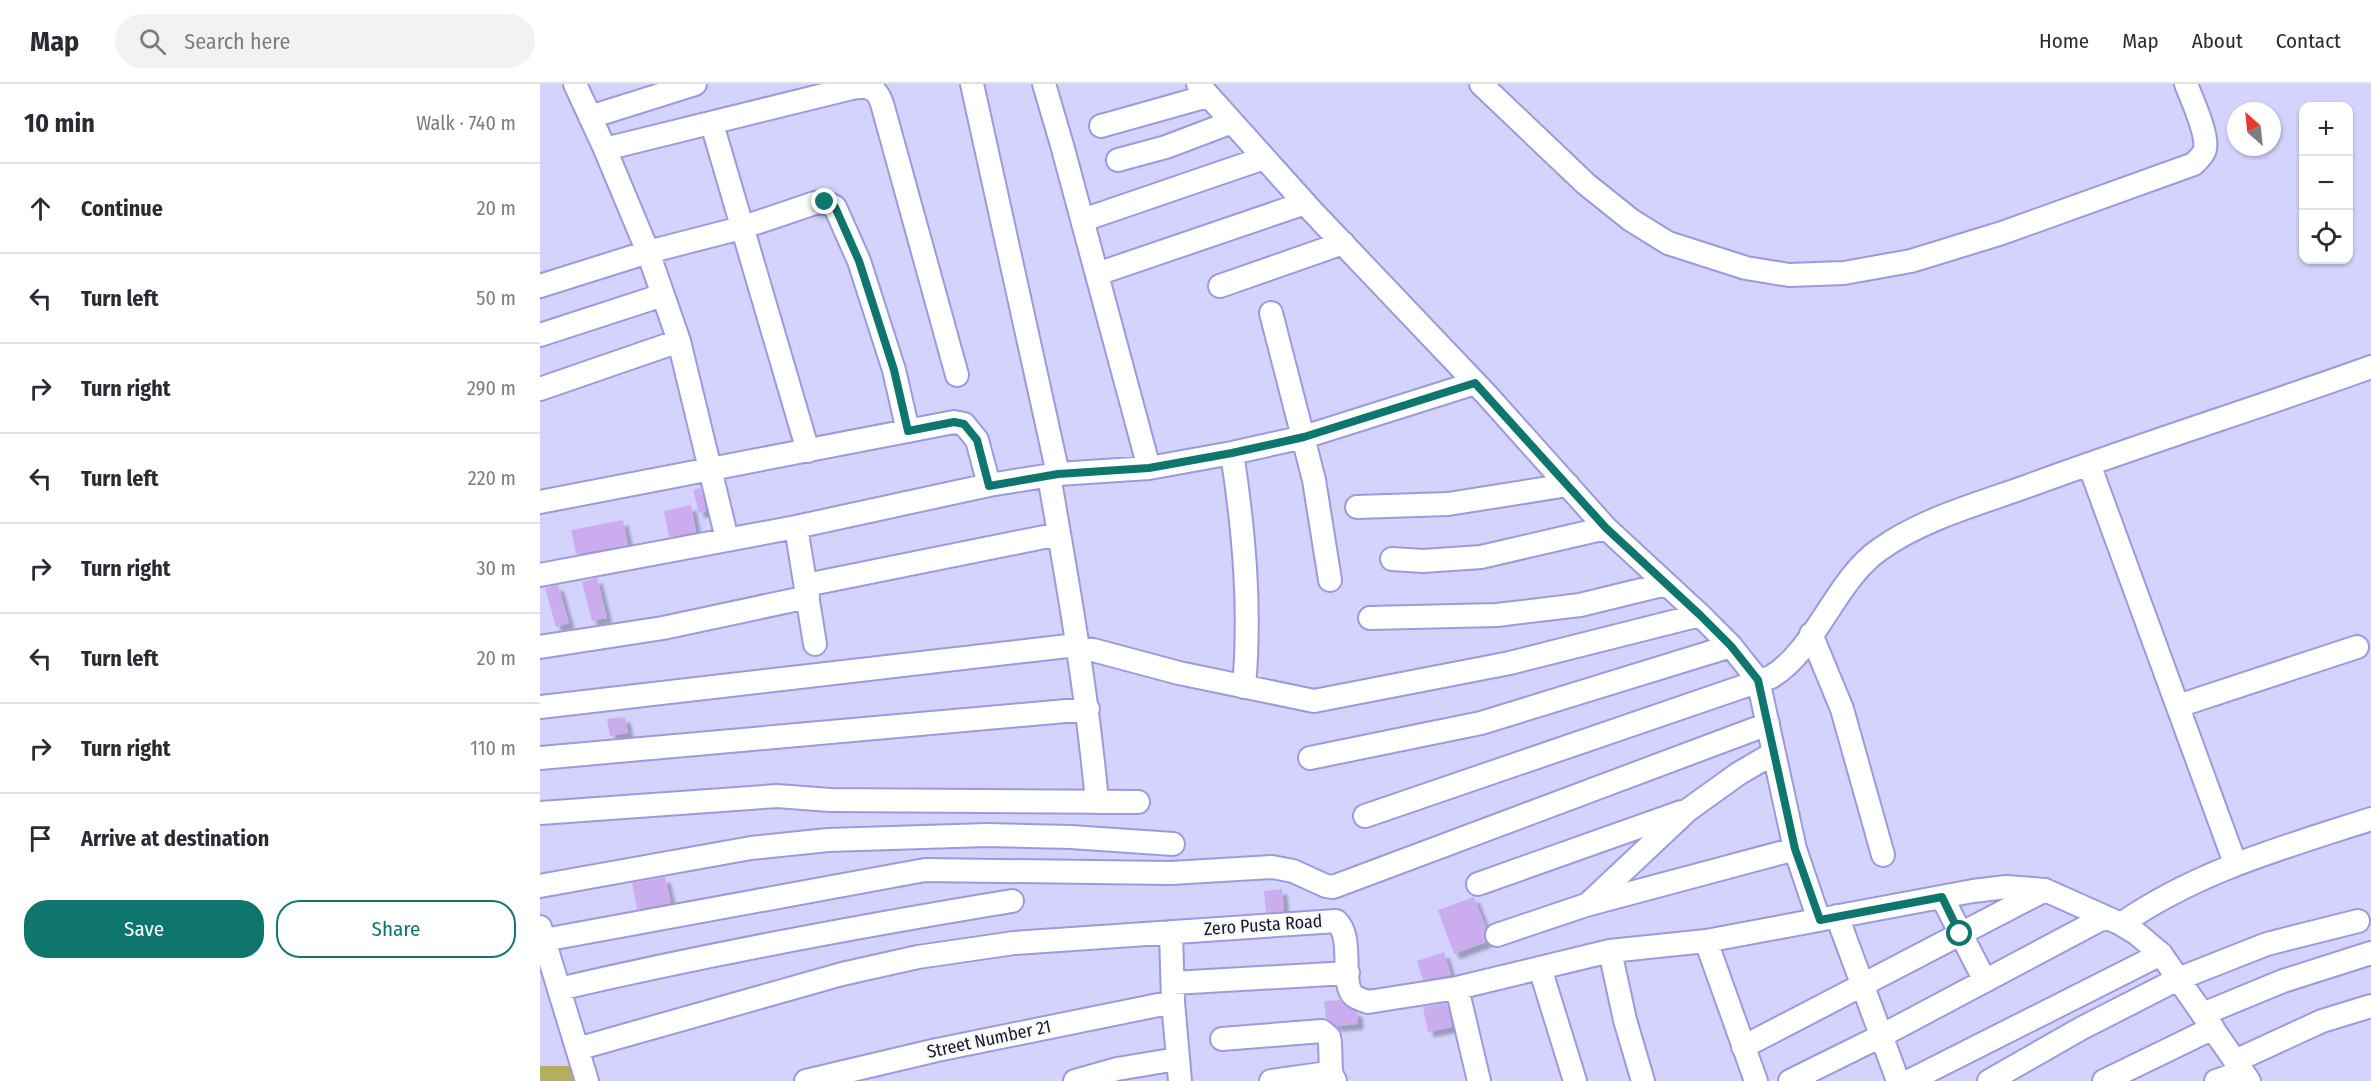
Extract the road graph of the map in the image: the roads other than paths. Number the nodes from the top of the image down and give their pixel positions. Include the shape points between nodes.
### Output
1 (574, 84) edge
2 (695, 84) edge
3 (972, 84) edge
4 (1044, 84) edge
5 (1481, 84) edge
6 (2186, 84) edge
7 (1203, 90) edge
8 (590, 117) junction
9 (1232, 122) junction
10 (712, 124) junction
11 (1101, 126) dead end
12 (605, 149) junction
13 (1264, 158) junction
14 (1118, 160) dead end
15 (1305, 203) junction
16 (1083, 220) junction
17 (741, 228) junction
18 (1343, 243) junction
19 (648, 252) junction
20 (1097, 274) junction
21 (540, 286) edge
22 (1220, 286) dead end
23 (663, 295) junction
24 (1271, 313) dead end
25 (540, 335) edge
26 (680, 341) junction
27 (2371, 367) edge
28 (957, 375) dead end
29 (1475, 383) junction
30 (540, 389) edge
31 (908, 431) junction
32 (1304, 437) junction
33 (808, 451) junction
34 (1232, 453) junction
35 (2089, 464) junction
36 (1149, 468) junction
37 (709, 469) junction
38 (1054, 475) junction
39 (1568, 485) junction
40 (989, 486) junction
41 (540, 502) edge
42 (1357, 507) dead end
43 (796, 527) junction
44 (1606, 528) junction
45 (1059, 534) junction
46 (727, 539) junction
47 (1392, 559) dead end
48 (540, 575) edge
49 (1330, 580) dead end
50 (1666, 584) junction
51 (807, 591) junction
52 (1700, 615) junction
53 (1370, 618) dead end
54 (1811, 634) junction
55 (815, 644) dead end
56 (1731, 646) junction
57 (540, 647) edge
58 (1079, 647) junction
59 (2357, 647) dead end
60 (1758, 680) junction
61 (1244, 687) junction
62 (2178, 706) junction
63 (540, 707) edge
64 (1088, 709) junction
65 (1768, 723) junction
66 (1772, 754) junction
67 (540, 758) edge
68 (1310, 758) dead end
69 (1097, 802) junction
70 (1138, 802) dead end
71 (1688, 810) junction
72 (540, 813) edge
73 (1365, 816) dead end
74 (2371, 819) edge
75 (1173, 844) dead end
76 (1795, 849) junction
77 (1883, 855) dead end
78 (2235, 863) junction
79 (1478, 884) dead end
80 (540, 886) edge
81 (2044, 890) junction
82 (1942, 897) junction
83 (1012, 901) dead end
84 (1586, 905) junction
85 (1828, 918) junction
86 (2113, 921) junction
87 (2358, 921) dead end
88 (1172, 932) junction
89 (542, 933) edge
90 (1960, 934) junction
91 (1497, 935) dead end
92 (1706, 941) junction
93 (1610, 951) junction
94 (2371, 952) edge
95 (2161, 954) junction
96 (1540, 968) junction
97 (1348, 973) junction
98 (2178, 979) junction
99 (1985, 981) junction
100 (1861, 986) junction
101 (1457, 988) junction
102 (559, 989) junction
103 (1173, 993) junction
104 (2371, 1006) edge
105 (2208, 1021) junction
106 (2006, 1032) junction
107 (1881, 1036) junction
108 (1222, 1038) dead end
109 (1743, 1047) junction
110 (577, 1049) junction
111 (1179, 1070) edge
112 (2242, 1071) edge
113 (2023, 1073) edge
114 (1333, 1077) edge
115 (587, 1081) edge
116 (806, 1081) edge
117 (1075, 1081) edge
118 (1271, 1081) edge
119 (1479, 1081) edge
120 (1575, 1081) edge
121 (1643, 1081) edge
122 (1756, 1081) edge
123 (1790, 1081) edge
124 (1898, 1081) edge
125 (1909, 1081) edge
126 (1989, 1081) edge
127 (2104, 1081) edge
128 (2216, 1081) edge

1 - 8 street
2 - 8 street
3 - 38 street
4 - 16 street
5 - 6 street via 1586,183 1631,220 1668,243 1746,268 1789,275 1844,273 1911,261 2002,233 2194,164 2205,147
7 - 9 street
7 - 11 street
8 - 12 street
9 - 13 street
9 - 14 street
10 - 12 street
10 - 17 street
10 - 28 street via 852,88 873,88 880,95
12 - 19 street
13 - 15 street
13 - 16 street
15 - 18 street
15 - 20 street
16 - 20 street
17 - 19 street
17 - 31 street via 815,203 835,207 878,317
17 - 33 street
18 - 22 street
18 - 29 street
19 - 21 street
19 - 23 street
20 - 36 street
23 - 25 street
23 - 26 street
24 - 32 street
26 - 30 street
26 - 37 street
27 - 35 street
29 - 32 street
29 - 39 street
31 - 33 street
31 - 40 street via 954,422 964,424 977,440
32 - 34 street
32 - 49 street
33 - 37 street
34 - 36 street
34 - 61 street via 1245,556
35 - 54 street via 1904,535 1863,564
35 - 62 street
36 - 38 street
37 - 41 street
37 - 46 street
38 - 40 street
38 - 45 street
39 - 42 street via 1448,504
39 - 44 street
40 - 43 street
43 - 46 street
43 - 51 street
44 - 47 street via 1481,557
44 - 50 street
45 - 51 street
45 - 58 street
46 - 48 street
50 - 52 street
50 - 53 street via 1580,605 1509,614
51 - 55 street
51 - 57 street via 663,628
52 - 56 street
52 - 61 street via 1510,663 1314,701
54 - 60 street via 1793,661 1771,677
54 - 77 street via 1842,709
56 - 60 street
56 - 68 street via 1481,723
58 - 61 street
58 - 63 street via 1047,647
58 - 64 street
59 - 62 street
60 - 65 street
60 - 73 street
62 - 78 street
64 - 67 street
64 - 69 street
65 - 66 street
65 - 89 street via 1333,887 1272,867 1171,873 925,870
66 - 71 street
66 - 76 street
69 - 70 street
69 - 72 street via 830,800 777,796
71 - 79 street
71 - 84 street
74 - 78 street
75 - 80 street via 987,835 828,840 751,848
76 - 84 street
76 - 85 street
78 - 86 street
81 - 82 street via 2006,887
81 - 86 street
81 - 90 street
82 - 85 street
82 - 90 street
83 - 102 street via 824,932
84 - 91 street
85 - 92 street
85 - 100 street
86 - 95 street
86 - 99 street
87 - 98 street via 2267,944
88 - 97 street, Zero Pusta Road via 1336,921 1344,932
88 - 103 street
88 - 110 street via 1014,943 918,957 842,974
89 - 102 street
90 - 99 street
90 - 100 street
92 - 93 street
92 - 109 street
93 - 96 street
93 - 121 street
94 - 105 street via 2283,981
95 - 98 street
95 - 106 street
96 - 101 street
96 - 120 street
97 - 101 street via 1352,993 1368,1002
97 - 103 street, Street Number 21
98 - 105 street
98 - 113 street via 2074,1033
99 - 107 street
100 - 107 street
100 - 109 street
101 - 119 street
102 - 110 street
103 - 111 street
103 - 116 street, Street Number 21
104 - 112 street via 2322,1020
105 - 112 street
105 - 127 street
106 - 113 street
106 - 125 street
107 - 123 street
107 - 124 street
108 - 114 street via 1322,1031 1330,1041
109 - 122 street
110 - 115 street
111 - 117 street via 1117,1069
112 - 128 street
113 - 126 street
114 - 118 street

